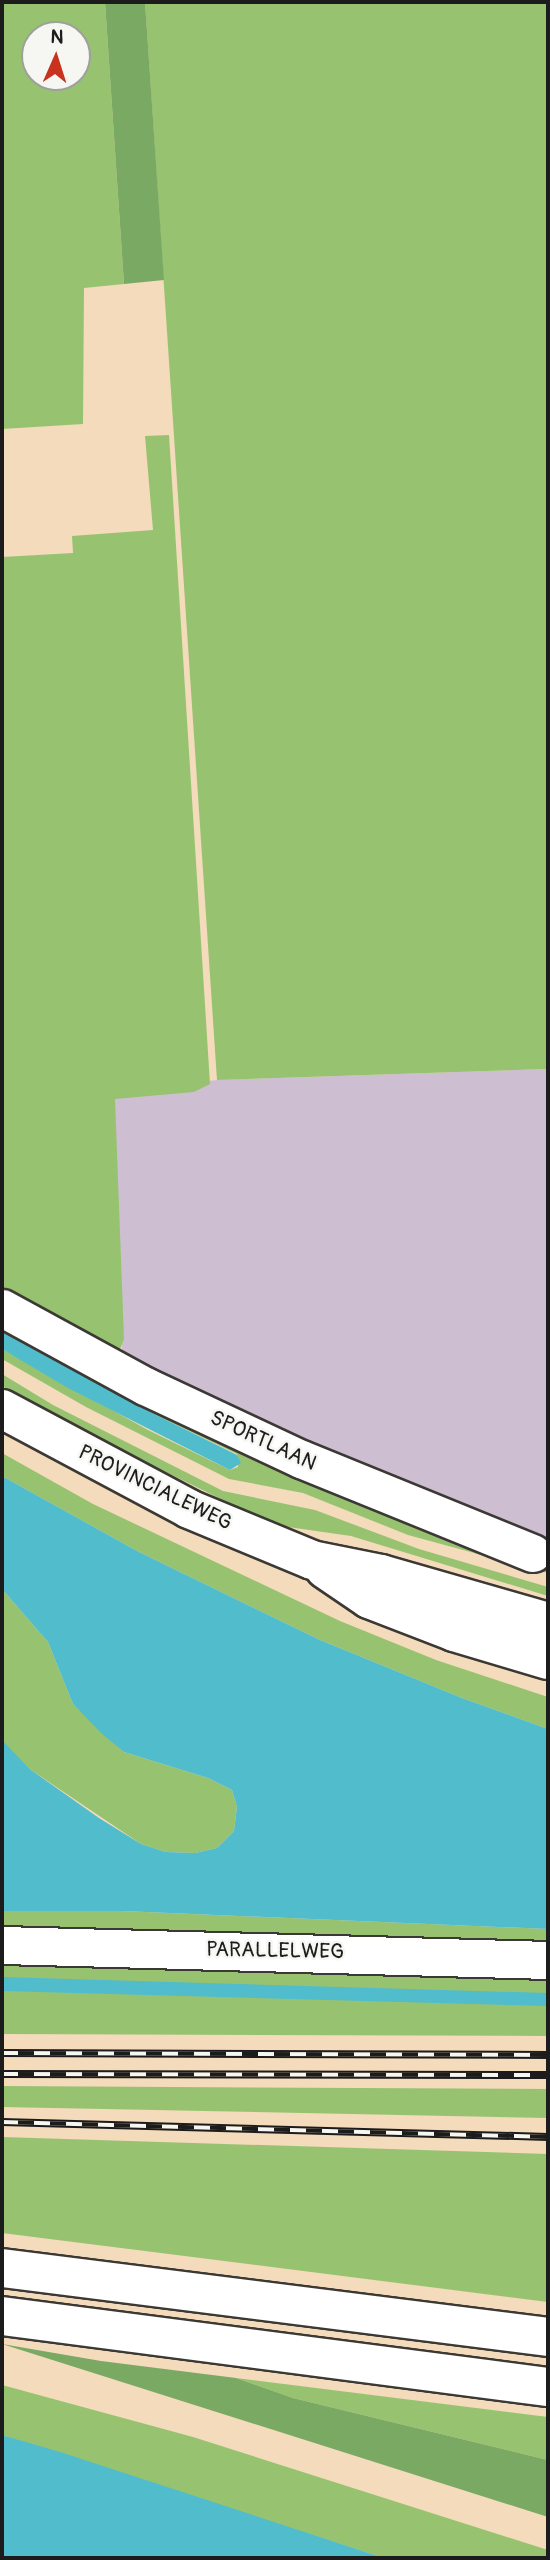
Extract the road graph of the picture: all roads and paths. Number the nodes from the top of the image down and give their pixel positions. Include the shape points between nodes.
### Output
1 (2, 1308) edge
2 (2, 1409) edge
3 (534, 1553) dead end
4 (312, 1560) junction
5 (548, 1622) edge
6 (548, 1660) edge
7 (2, 1945) edge
8 (548, 1961) edge
9 (2, 2268) edge
10 (2, 2316) edge
11 (548, 2337) edge
12 (548, 2387) edge

1 - 3 street, SPORTLAAN via 145,1386 301,1459
2 - 4 main road, PROVINCIALEWEG via 189,1509
4 - 5 main road, PROVINCIALEWEG via 381,1574
4 - 6 main road, PROVINCIALEWEG via 369,1599 454,1632
7 - 8 street, PARALLELWEG
9 - 11 main road
10 - 12 main road

